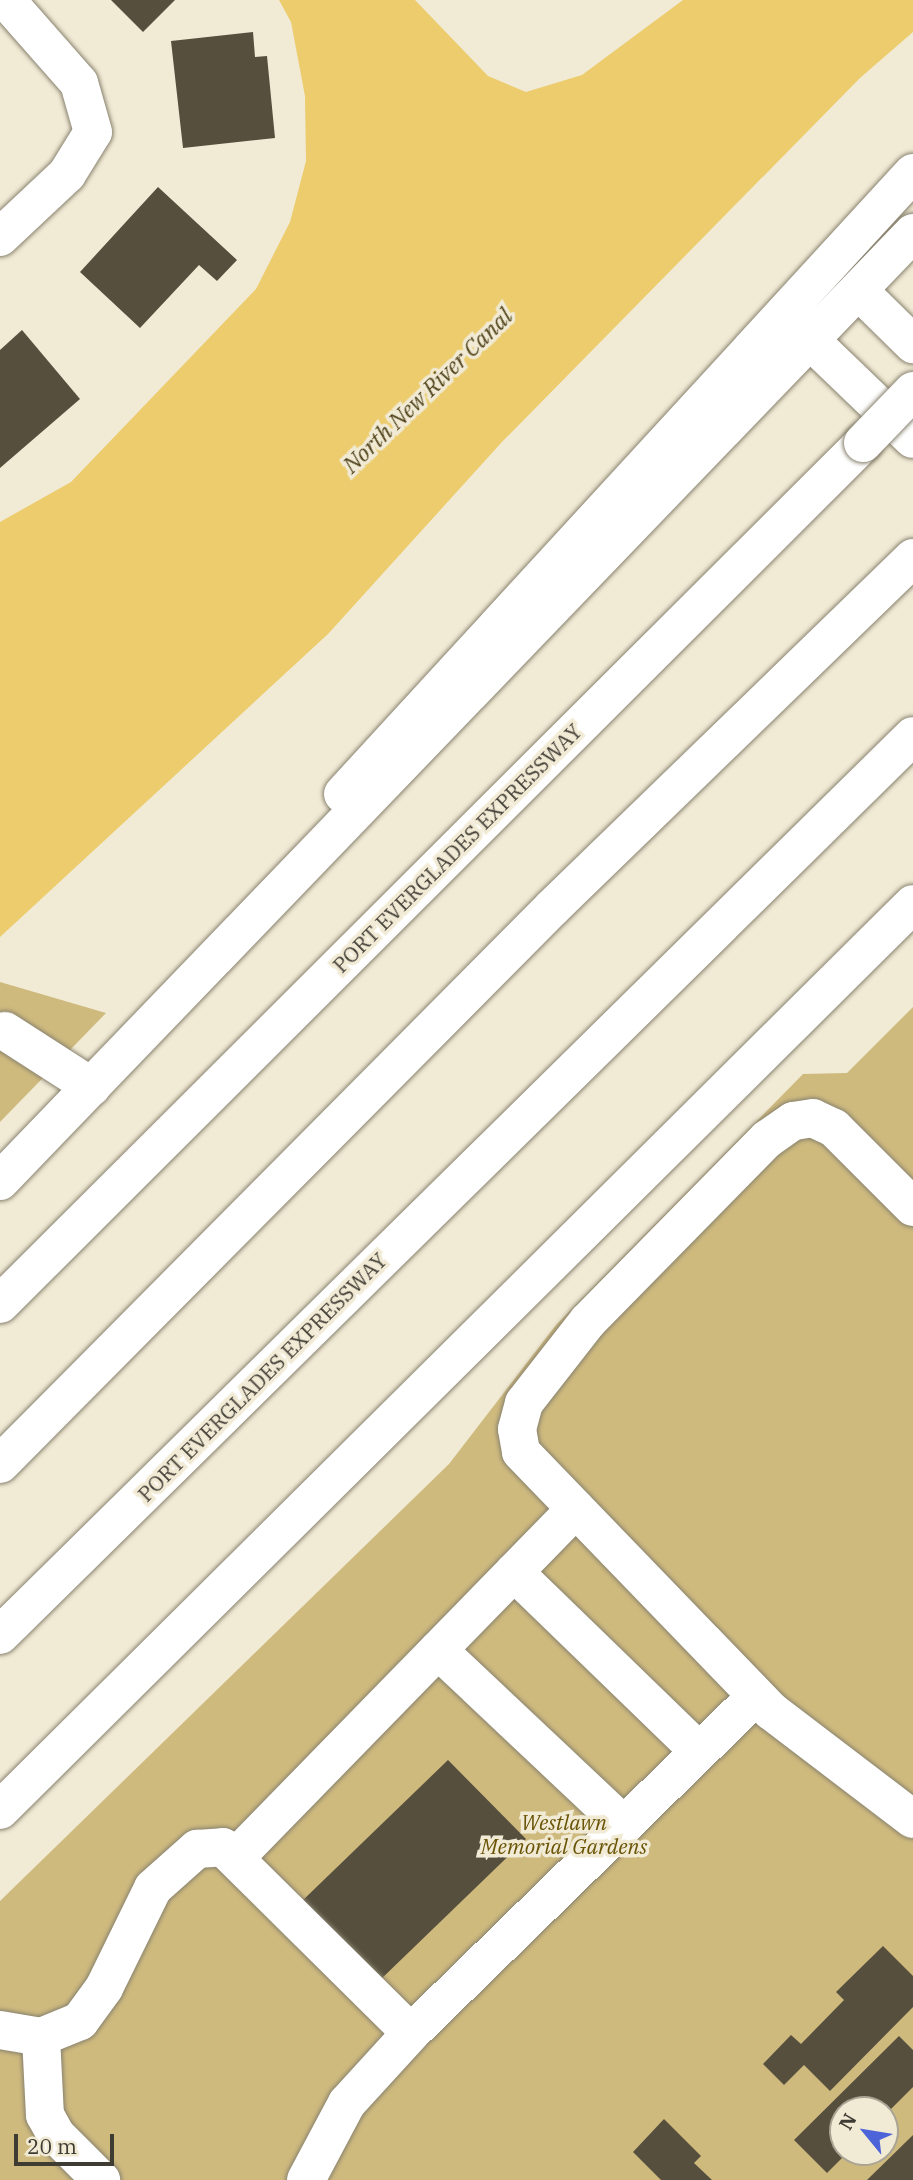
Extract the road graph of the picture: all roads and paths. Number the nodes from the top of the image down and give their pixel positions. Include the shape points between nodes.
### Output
1 (6, 0) edge
2 (913, 173) edge
3 (913, 233) edge
4 (0, 237) edge
5 (859, 291) junction
6 (811, 341) junction
7 (913, 344) edge
8 (913, 391) edge
9 (913, 439) edge
10 (913, 558) edge
11 (913, 736) edge
12 (913, 904) edge
13 (157, 1020) junction
14 (5, 1031) dead end
15 (92, 1087) junction
16 (0, 1181) edge
17 (913, 1207) edge
18 (0, 1304) edge
19 (0, 1464) edge
20 (576, 1509) junction
21 (514, 1572) junction
22 (0, 1635) edge
23 (438, 1650) junction
24 (756, 1696) junction
25 (699, 1751) junction
26 (0, 1810) edge
27 (913, 1819) edge
28 (624, 1825) junction
29 (235, 1858) junction
30 (0, 2030) edge
31 (411, 2033) junction
32 (41, 2037) junction
33 (101, 2180) edge
34 (306, 2180) edge

1 - 4 main road via 79,83 93,132 67,174
2 - 13 main road via 378,751
3 - 5 main road
5 - 6 main road
5 - 7 main road
6 - 9 main road
6 - 13 main road
8 - 18 main road, PORT EVERGLADES EXPRESSWAY, bridge
10 - 19 main road via 552,908
11 - 22 main road, PORT EVERGLADES EXPRESSWAY
12 - 26 main road
13 - 15 main road
14 - 15 main road
15 - 16 main road
17 - 20 main road via 834,1128 813,1118 793,1121 767,1139 587,1321 524,1403 517,1429 521,1452
20 - 21 main road
20 - 24 main road
21 - 23 main road
21 - 25 main road
23 - 28 main road
23 - 29 main road
24 - 25 main road
24 - 27 main road
25 - 28 main road
28 - 31 main road
29 - 31 main road
29 - 32 main road via 223,1847 197,1849 153,1888 104,1988 80,2021
30 - 32 main road
31 - 34 main road via 347,2103
32 - 33 main road via 45,2115 57,2135

